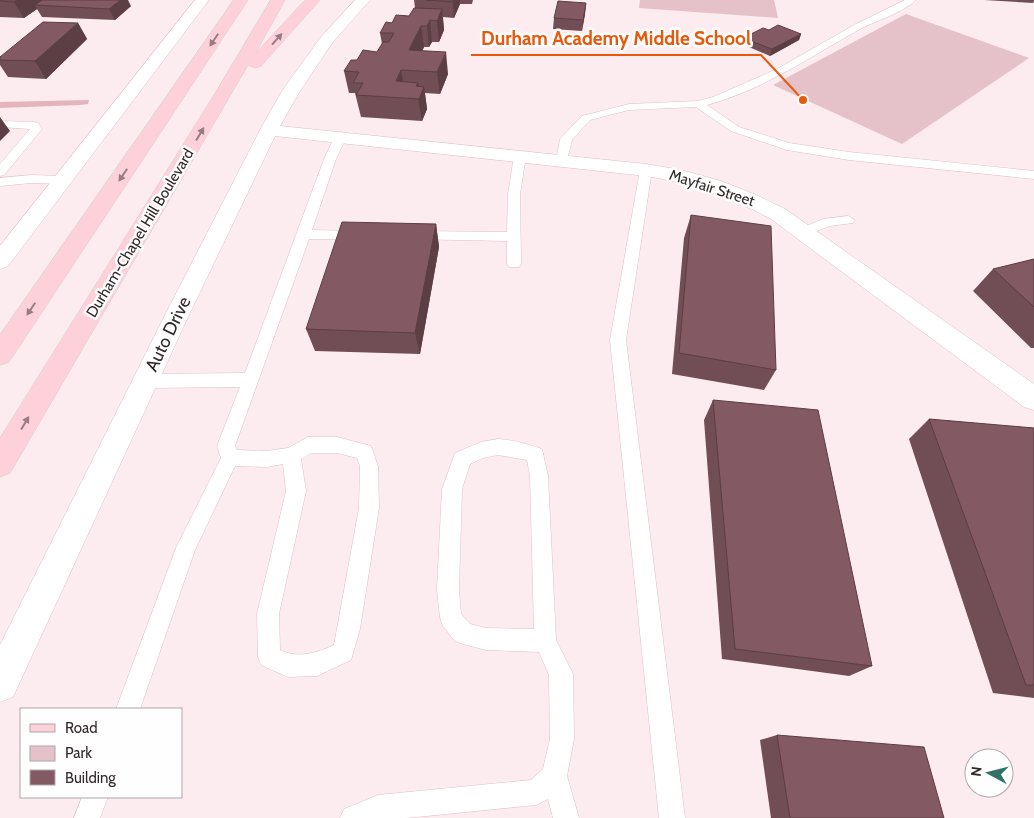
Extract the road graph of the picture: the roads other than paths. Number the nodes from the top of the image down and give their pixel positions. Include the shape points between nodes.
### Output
1 (202, 0) edge
2 (242, 0) edge
3 (278, 0) edge
4 (313, 0) edge
5 (363, 0) edge
6 (912, 0) edge
7 (220, 100) junction
8 (698, 104) junction
9 (0, 124) edge
10 (269, 130) junction
11 (341, 136) junction
12 (520, 156) junction
13 (562, 161) junction
14 (646, 170) junction
15 (1034, 175) edge
16 (2, 177) edge
17 (63, 180) junction
18 (848, 220) dead end
19 (804, 232) junction
20 (303, 234) junction
21 (371, 235) edge
22 (401, 236) edge
23 (514, 237) junction
24 (0, 262) edge
25 (514, 264) dead end
26 (0, 355) edge
27 (251, 380) junction
28 (146, 381) junction
29 (1034, 400) edge
30 (291, 455) junction
31 (230, 458) junction
32 (0, 464) edge
33 (545, 641) junction
34 (0, 684) edge
35 (128, 708) edge
36 (554, 776) junction
37 (95, 798) edge
38 (87, 818) edge
39 (353, 818) edge
40 (566, 818) edge
41 (672, 818) edge

1 - 17 street
2 -> 26 main road
3 - 7 main road, Durham-Chapel Hill Boulevard
7 -> 4 main road
5 - 10 street, Auto Drive via 326,40
6 - 8 lane via 781,71
32 -> 7 main road, Durham-Chapel Hill Boulevard
8 - 13 lane via 629,107 586,118 566,139
8 - 15 lane via 735,128 787,146 849,156
9 - 16 lane via 34,124 36,129
10 - 11 street, Mayfair Street
10 - 28 street, Auto Drive
11 - 12 street, Mayfair Street
11 - 20 lane
12 - 13 street, Mayfair Street
12 - 23 lane via 514,194
13 - 14 street, Mayfair Street
14 - 19 street, Mayfair Street via 690,178 727,190 755,201
14 - 41 lane via 618,340
16 - 17 lane
17 - 24 street
18 - 19 lane via 828,222
19 - 29 street, Mayfair Street
20 - 21 lane
20 - 27 lane
22 - 23 lane
23 - 25 lane
27 - 28 lane
27 - 31 lane via 226,446
28 - 34 street, Auto Drive
30 - 30 lane via 296,491 268,614 269,657 288,666 316,665 343,652 368,508 369,466 364,452 337,444 308,445
30 - 31 lane via 267,459
31 - 35 lane via 186,548
33 - 33 lane via 539,476 535,455 509,446 478,450 462,459 452,489 448,590 451,618 463,633 486,639
33 - 36 lane via 561,674 562,739
36 - 39 lane via 536,792 378,808
36 - 40 lane
37 - 38 lane

